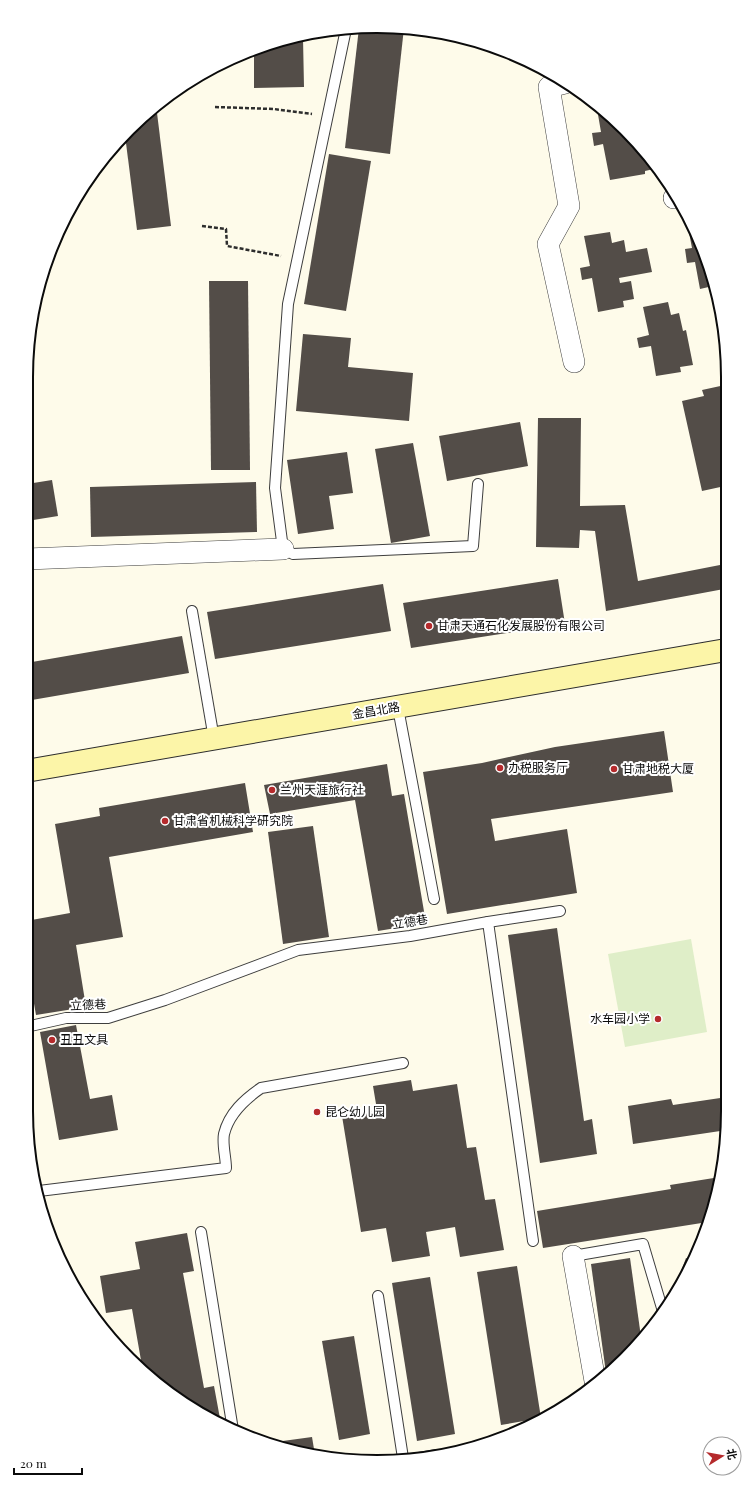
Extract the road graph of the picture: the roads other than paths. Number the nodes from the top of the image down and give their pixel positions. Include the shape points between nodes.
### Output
1 (345, 35) edge
2 (558, 84) edge
3 (574, 362) dead end
4 (478, 484) dead end
5 (283, 549) junction
6 (33, 559) edge
7 (192, 611) dead end
8 (721, 651) edge
9 (398, 708) junction
10 (214, 739) junction
11 (33, 770) edge
12 (434, 899) dead end
13 (560, 911) dead end
14 (488, 922) junction
15 (33, 1025) edge
16 (403, 1063) dead end
17 (43, 1191) edge
18 (200, 1232) dead end
19 (533, 1241) dead end
20 (573, 1256) joint
21 (378, 1296) dead end
22 (661, 1305) edge
23 (594, 1377) edge
24 (233, 1424) edge
25 (402, 1454) edge

1 - 5 lane via 288,304 275,488
2 - 3 street via 549,86 569,206 548,244
4 - 5 lane via 473,546 293,554
5 - 6 street
7 - 10 lane
8 - 9 main road, 金昌北路
9 - 10 main road, 金昌北路
9 - 12 lane
10 - 11 main road, 金昌北路
13 - 14 lane, 立德巷
14 - 15 lane, 立德巷 via 410,936 298,950 165,1000 108,1018 66,1018
14 - 19 lane
16 - 17 lane via 261,1088 244,1100 232,1116 224,1134 226,1168
18 - 24 lane
20 - 22 lane via 643,1244
20 - 23 street
21 - 25 lane

